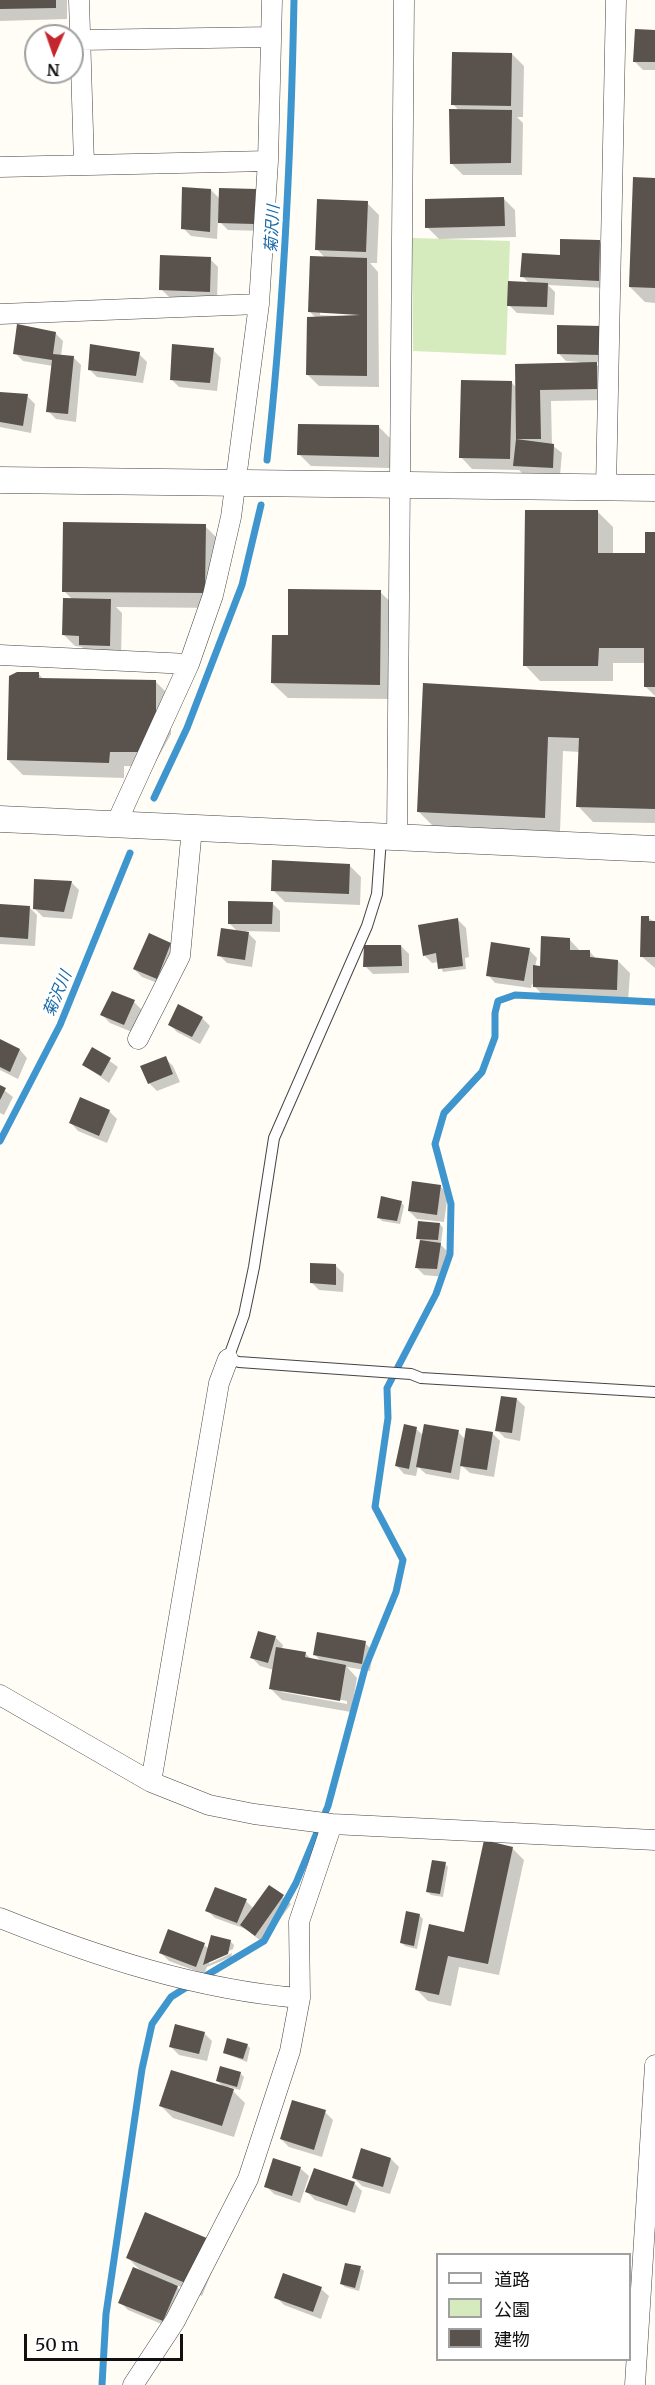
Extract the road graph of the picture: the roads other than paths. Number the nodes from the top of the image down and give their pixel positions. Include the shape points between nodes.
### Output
1 (79, 0) edge
2 (272, 0) edge
3 (404, 0) edge
4 (616, 0) edge
5 (80, 24) edge
6 (271, 37) junction
7 (84, 40) edge
8 (81, 84) edge
9 (268, 161) junction
10 (84, 164) junction
11 (0, 167) edge
12 (259, 304) junction
13 (0, 314) edge
14 (0, 480) edge
15 (237, 483) junction
16 (399, 485) junction
17 (606, 488) junction
18 (655, 488) edge
19 (0, 655) edge
20 (189, 664) junction
21 (0, 819) edge
22 (116, 824) junction
23 (192, 828) junction
24 (389, 837) junction
25 (655, 849) edge
26 (138, 1039) dead end
27 (228, 1359) junction
28 (655, 1392) edge
29 (0, 1695) edge
30 (151, 1782) junction
31 (332, 1824) junction
32 (655, 1840) edge
33 (0, 1918) edge
34 (300, 1998) junction
35 (655, 2065) edge
36 (133, 2385) edge
37 (635, 2385) edge

1 - 5 street
2 - 6 street
3 - 16 street
4 - 17 street
6 - 7 street
6 - 9 street
8 - 10 street
9 - 10 street
9 - 12 street
10 - 11 street
12 - 13 street
12 - 15 street
14 - 15 street
15 - 16 street
15 - 20 street via 213,595
16 - 17 street
16 - 24 street
17 - 18 street
19 - 20 street
20 - 22 street
21 - 22 street
22 - 23 street
23 - 24 street
23 - 26 street via 180,956
24 - 25 street
24 - 27 lane via 366,926 274,1138 254,1267 244,1315
27 - 28 lane via 422,1378
27 - 30 street via 219,1383
29 - 30 street
30 - 31 street via 209,1804
31 - 32 street
31 - 34 street via 299,1922
33 - 34 street via 109,1957 200,1983
34 - 36 street via 290,2051 248,2179 175,2321
35 - 37 street

